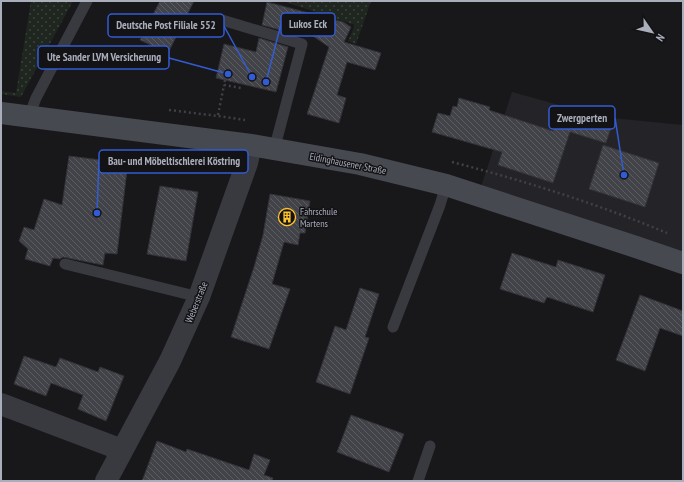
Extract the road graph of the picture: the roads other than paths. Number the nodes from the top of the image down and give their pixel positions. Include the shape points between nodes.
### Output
1 (86, 1) edge
2 (222, 20) dead end
3 (1, 112) edge
4 (29, 116) junction
5 (251, 145) junction
6 (274, 150) junction
7 (446, 185) junction
8 (683, 263) edge
9 (65, 264) dead end
10 (199, 297) junction
11 (393, 327) dead end
12 (1, 404) edge
13 (430, 446) dead end
14 (122, 450) junction
15 (106, 481) edge
16 (418, 481) edge

1 - 4 lane
2 - 6 lane via 302,44
3 - 4 main road, Eidinghausener Straße
4 - 5 main road, Eidinghausener Straße
5 - 6 main road, Eidinghausener Straße
5 - 10 street, Weberstraße via 247,163
6 - 7 main road, Eidinghausener Straße via 360,164
7 - 8 main road, Eidinghausener Straße
7 - 11 lane
9 - 10 lane
10 - 14 street, Weberstraße via 170,360
12 - 14 street
13 - 16 lane
14 - 15 street, Weberstraße

